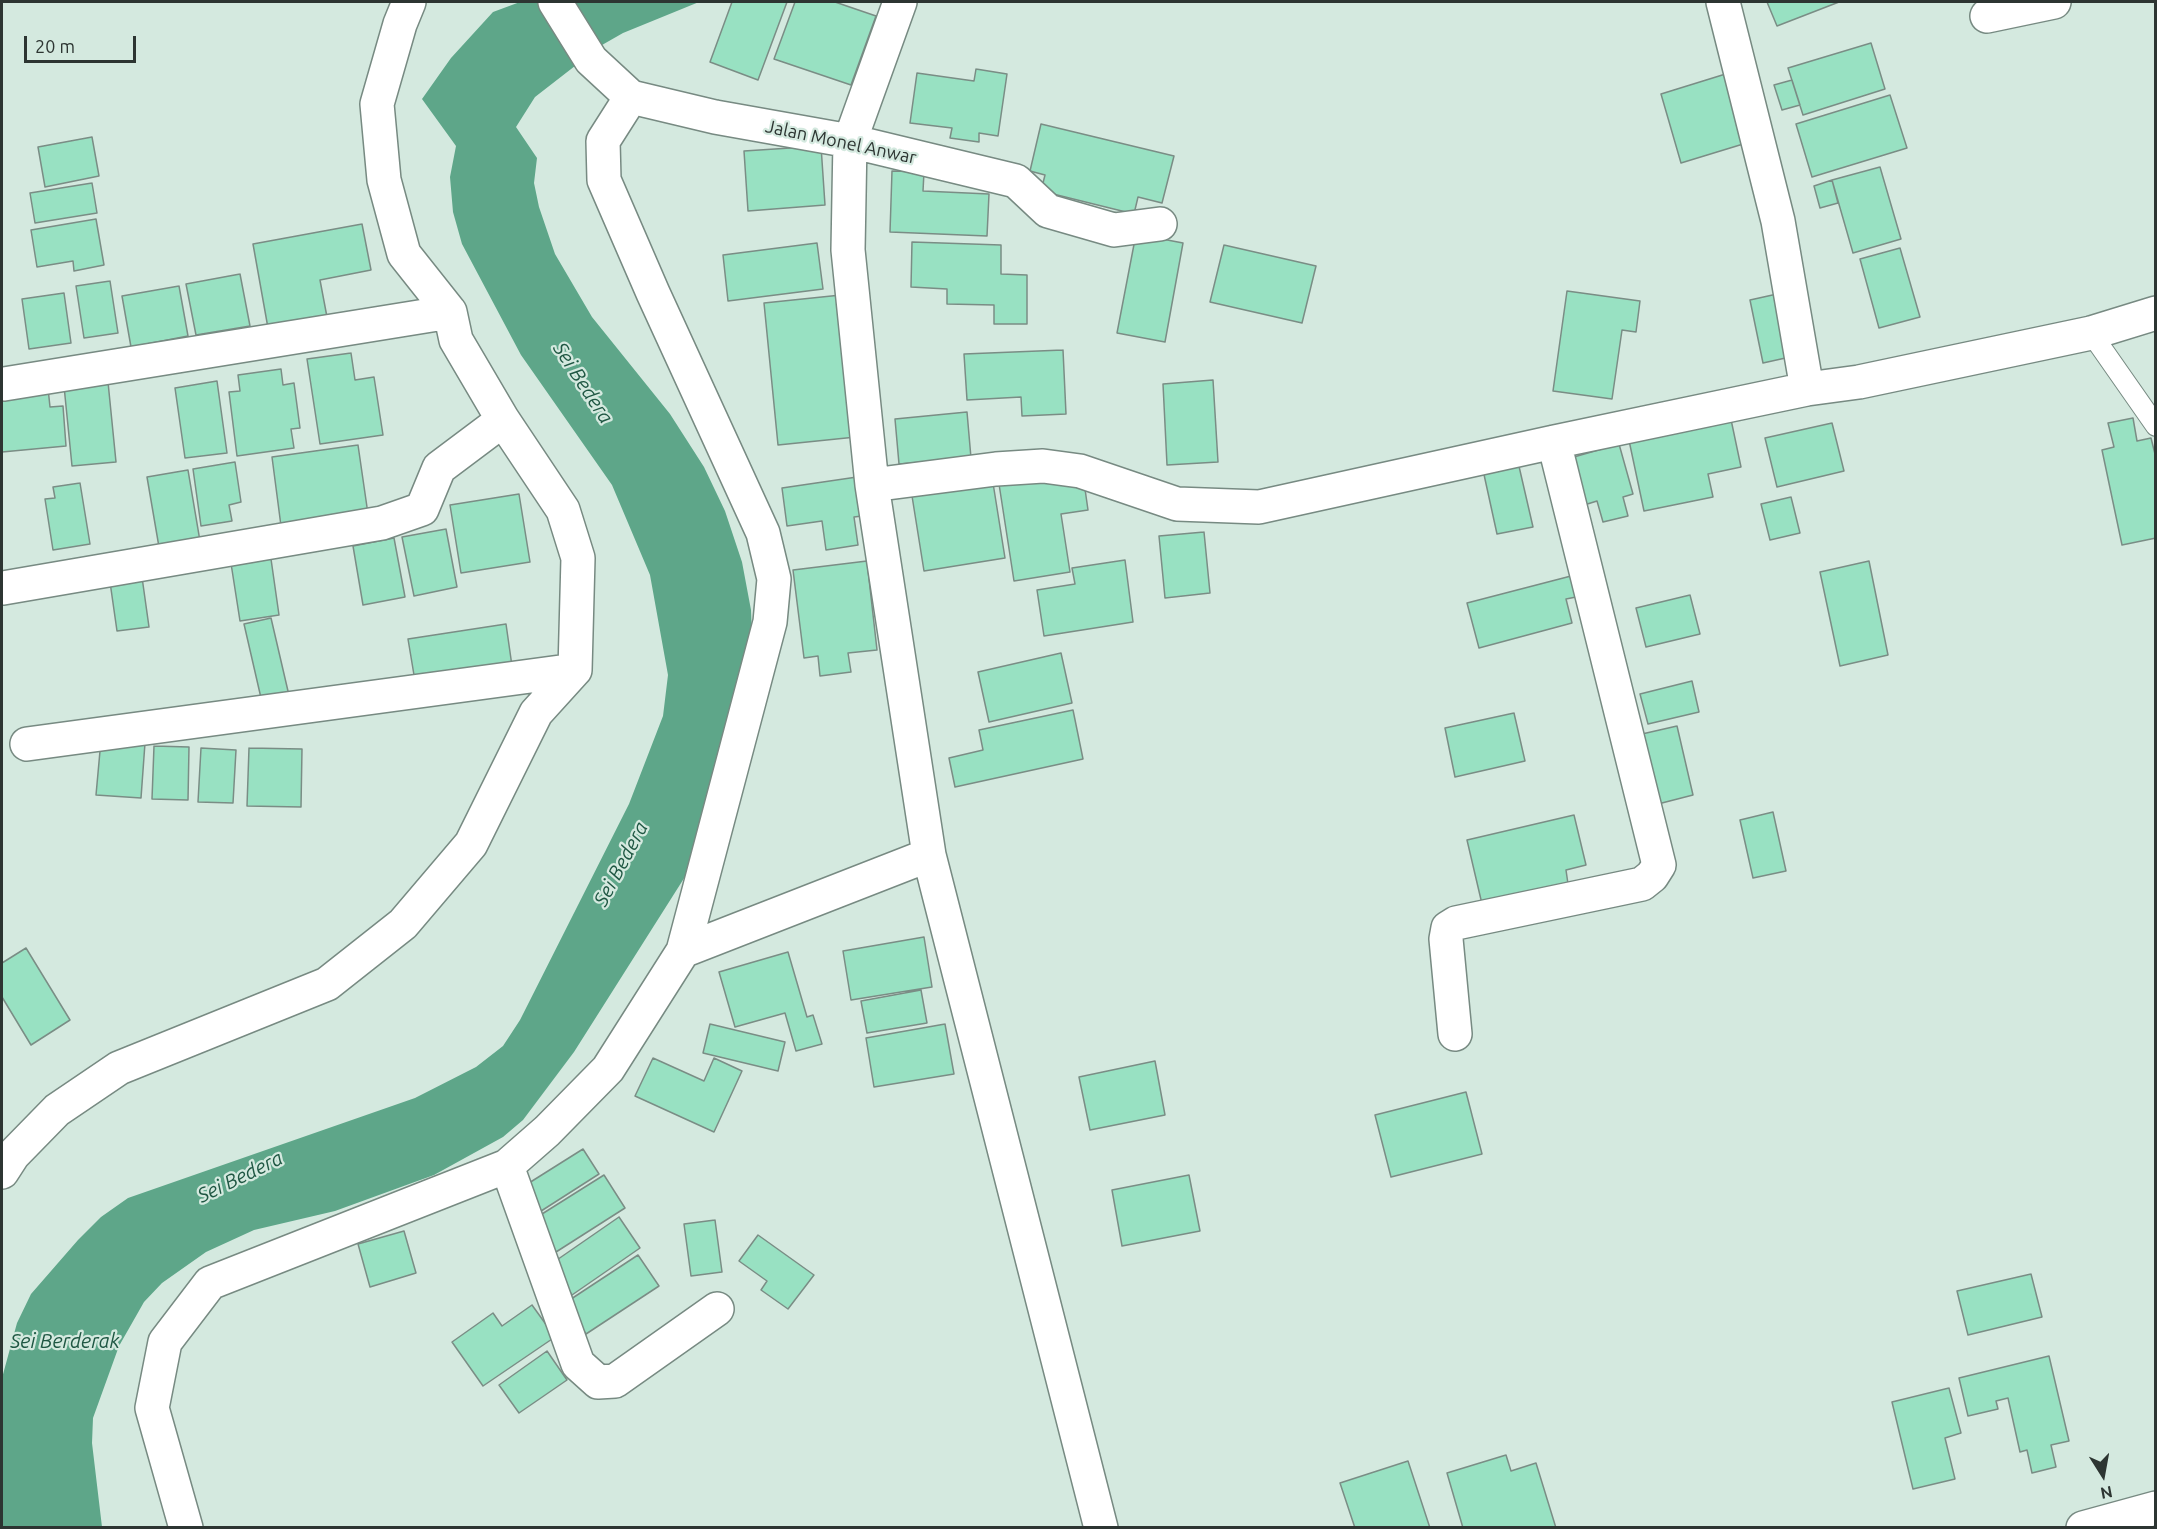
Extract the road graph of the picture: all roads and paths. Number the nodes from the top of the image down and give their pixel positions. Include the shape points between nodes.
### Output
1 (409, 2) edge
2 (555, 2) edge
3 (900, 2) edge
4 (1723, 2) edge
5 (2054, 2) edge
6 (1987, 16) dead end
7 (631, 97) junction
8 (850, 141) junction
9 (1160, 224) dead end
10 (450, 312) junction
11 (2156, 313) edge
12 (2091, 333) junction
13 (4, 384) dead end
14 (1807, 389) junction
15 (503, 420) junction
16 (2156, 426) edge
17 (1554, 442) junction
18 (872, 484) junction
19 (3, 588) edge
20 (575, 670) junction
21 (27, 744) dead end
22 (929, 855) junction
23 (683, 951) junction
24 (1455, 1034) dead end
25 (507, 1166) junction
26 (2, 1172) edge
27 (717, 1309) dead end
28 (2156, 1508) edge
29 (186, 1527) edge
30 (1101, 1527) edge
31 (2083, 1527) edge

1 - 10 street via 377,104 384,180 404,254
2 - 7 street, Jalan Monel Anwar via 591,60
3 - 8 street
4 - 14 street via 1778,221
5 - 6 street
7 - 8 street, Jalan Monel Anwar
7 - 23 street via 603,141 604,180 763,533 774,579 770,622
8 - 9 street, Jalan Monel Anwar via 1016,181 1048,211 1114,230
8 - 18 street via 849,250
10 - 13 street
10 - 15 street via 456,340
11 - 12 street
12 - 14 street via 1859,382
12 - 16 lane
14 - 17 street
15 - 19 street via 439,468 422,509 382,523
15 - 20 street via 563,510 578,558
17 - 18 street via 1259,507 1177,504 1080,471 1043,466
17 - 24 street via 1659,865 1642,884 1456,922 1448,928
18 - 22 street
20 - 21 street
20 - 26 street via 536,713 471,844 403,924 327,984 119,1068 57,1110 13,1155
22 - 23 street
22 - 30 street
23 - 25 street via 608,1069
25 - 27 street via 578,1364 598,1382 615,1381
25 - 29 street via 210,1284 165,1342 152,1408
28 - 31 street

